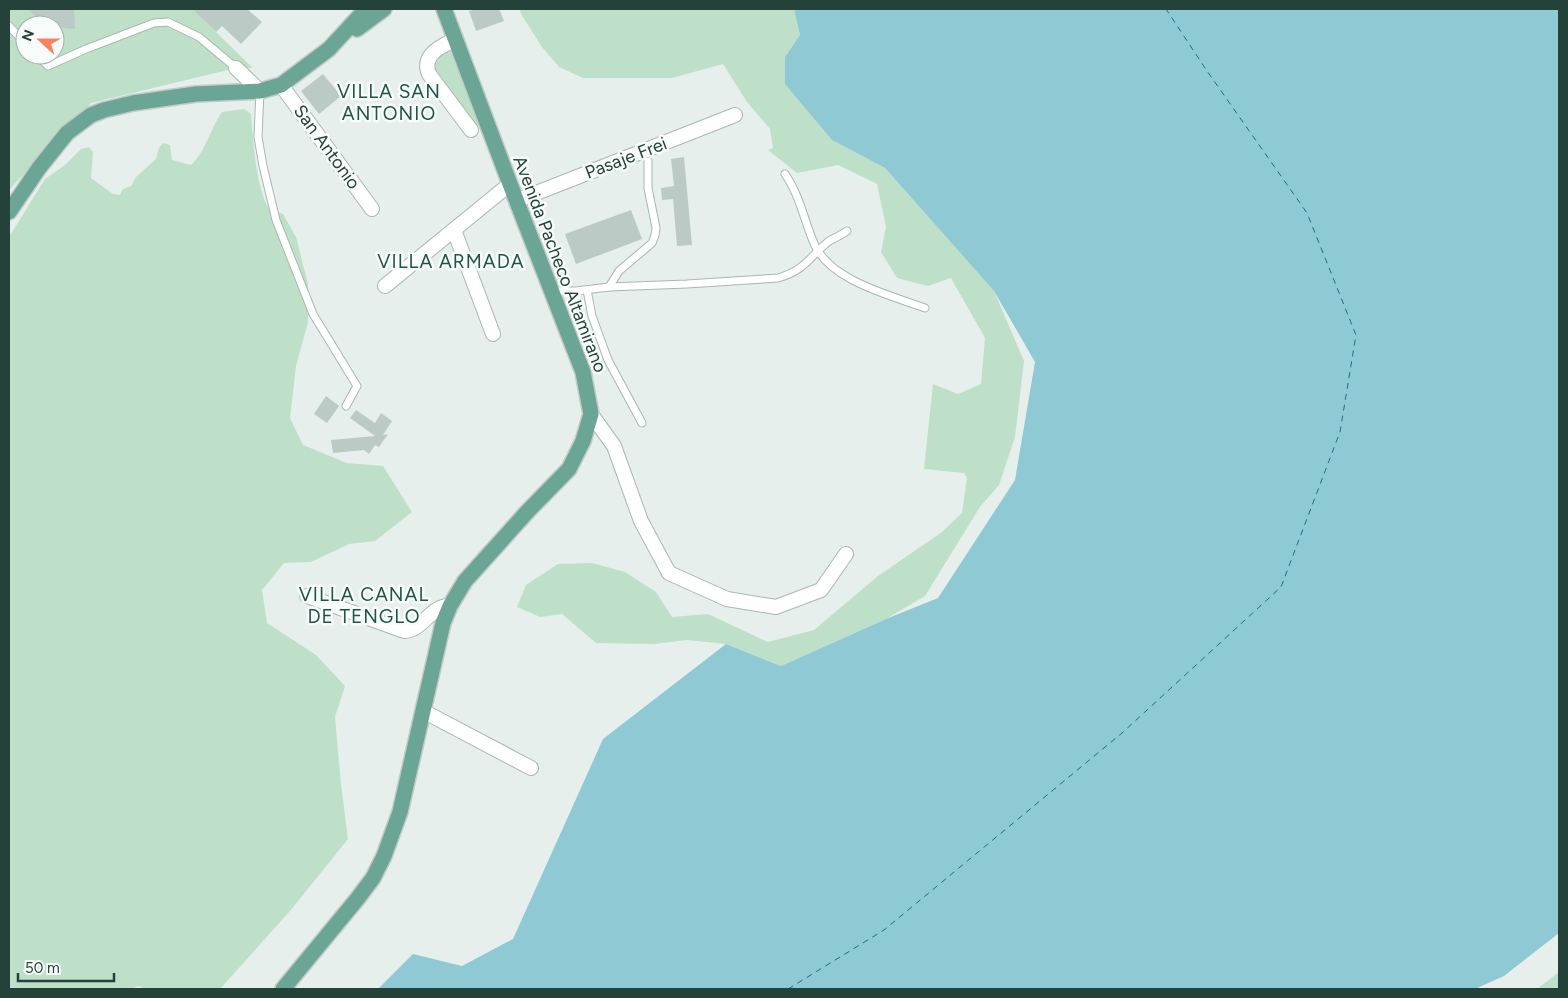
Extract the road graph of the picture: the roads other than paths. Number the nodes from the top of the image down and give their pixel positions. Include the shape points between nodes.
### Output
1 (366, 9) edge
2 (384, 9) edge
3 (430, 9) edge
4 (446, 12) edge
5 (456, 39) junction
6 (339, 40) junction
7 (65, 58) edge
8 (236, 68) joint
9 (281, 85) junction
10 (260, 91) junction
11 (735, 115) dead end
12 (471, 130) dead end
13 (648, 161) dead end
14 (785, 174) dead end
15 (510, 184) junction
16 (516, 201) junction
17 (372, 209) dead end
18 (9, 212) edge
19 (454, 230) junction
20 (847, 231) dead end
21 (818, 252) junction
22 (385, 286) dead end
23 (609, 287) junction
24 (587, 290) junction
25 (552, 291) junction
26 (925, 308) dead end
27 (493, 334) dead end
28 (346, 406) dead end
29 (591, 414) junction
30 (642, 423) dead end
31 (846, 554) dead end
32 (307, 596) dead end
33 (450, 606) junction
34 (423, 711) junction
35 (531, 768) dead end
36 (283, 989) edge

1 - 6 main road
2 - 6 main road
3 - 4 main road
4 - 5 main road, Avenida Pacheco Altamirano
5 - 12 street via 432,53 427,68
5 - 15 main road, Avenida Pacheco Altamirano
6 - 9 main road
7 - 8 lane via 154,23 168,22 199,37
8 - 10 street
9 - 10 main road
9 - 17 street, San Antonio
10 - 18 main road via 196,94 133,103 91,115 66,133
10 - 28 lane via 258,137 276,220 313,314 357,386
11 - 16 street, Pasaje Frei
13 - 23 lane via 648,188 655,235
14 - 21 lane
15 - 16 main road, Avenida Pacheco Altamirano
15 - 19 street
16 - 25 main road, Avenida Pacheco Altamirano
19 - 22 street
19 - 27 street
20 - 21 lane
21 - 23 lane via 802,268 778,278
21 - 26 lane via 849,278
23 - 24 lane
24 - 25 lane
24 - 30 lane via 608,360
25 - 29 main road, Avenida Pacheco Altamirano via 583,372
29 - 31 street via 614,446 641,521 669,573 727,599 776,606 821,590
29 - 33 main road, Avenida Pacheco Altamirano via 583,441 569,469 484,559
32 - 33 street via 404,630 413,629 440,606
33 - 34 main road, Avenida Pacheco Altamirano via 443,623
34 - 35 street
34 - 36 main road, Avenida Pacheco Altamirano via 400,812 373,878

